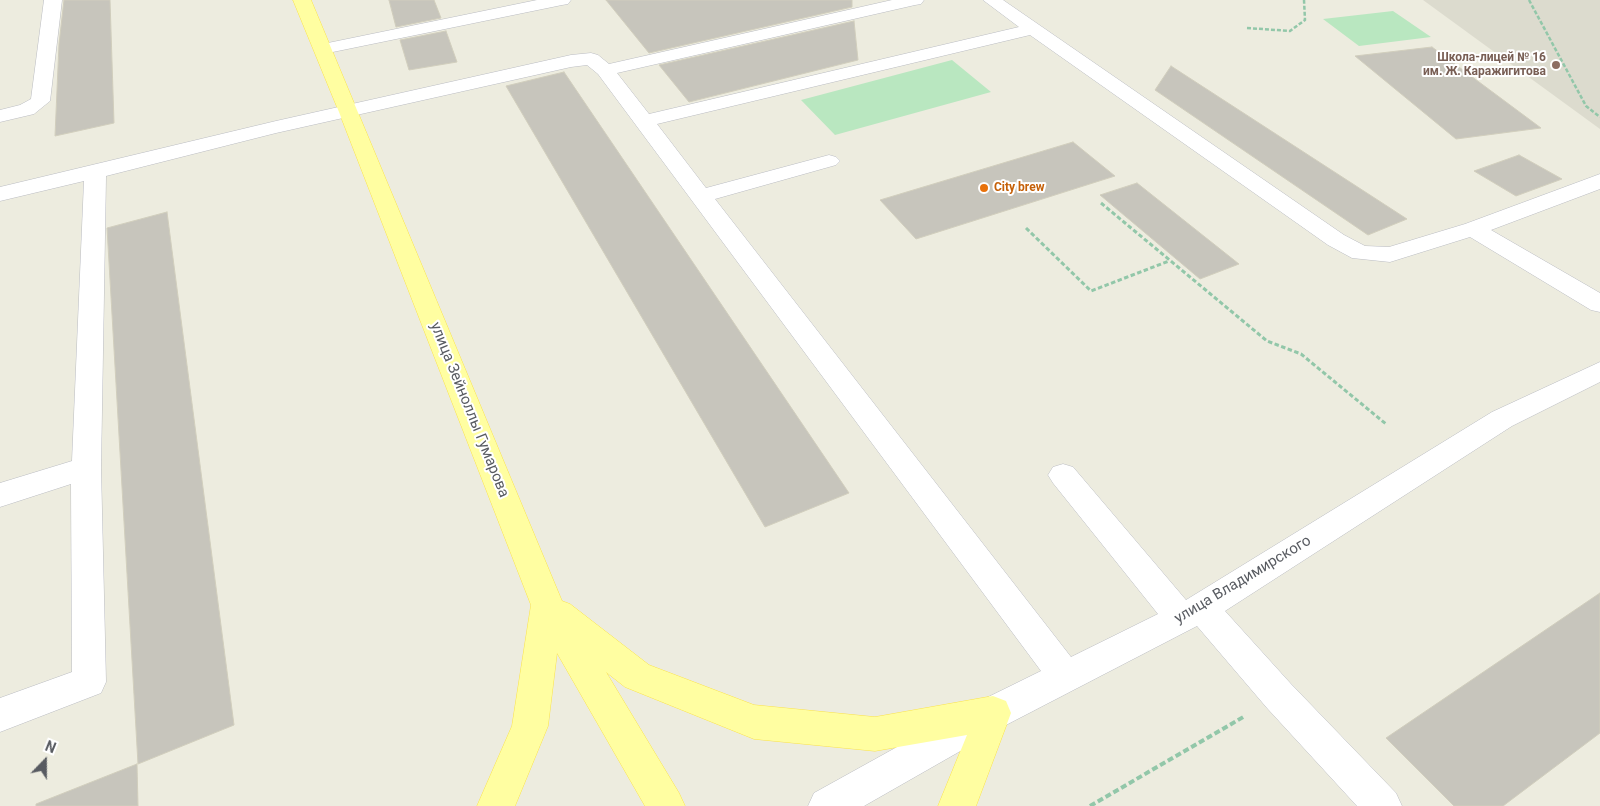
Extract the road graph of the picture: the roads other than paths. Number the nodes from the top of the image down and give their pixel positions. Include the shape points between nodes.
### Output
1 (53, 0) edge
2 (302, 0) edge
3 (562, 0) edge
4 (915, 0) edge
5 (992, 0) edge
6 (1032, 29) junction
7 (323, 50) junction
8 (605, 70) junction
9 (350, 112) junction
10 (0, 116) edge
11 (644, 122) junction
12 (830, 161) dead end
13 (94, 172) junction
14 (1600, 182) edge
15 (0, 194) edge
16 (701, 196) junction
17 (1473, 229) junction
18 (1600, 304) edge
19 (1600, 371) edge
20 (86, 468) junction
21 (1063, 475) dead end
22 (0, 495) edge
23 (547, 606) junction
24 (1191, 613) junction
25 (1064, 675) junction
26 (992, 713) junction
27 (0, 715) edge
28 (496, 806) edge
29 (666, 806) edge
30 (827, 806) edge
31 (956, 806) edge
32 (1383, 806) edge

1 - 10 street via 40,101 27,110
2 - 7 main road, улица Зейноллы Гумарова
3 - 7 street
4 - 8 street
5 - 6 street
6 - 11 street
6 - 17 street via 1336,240 1360,253 1390,255
7 - 9 main road, улица Зейноллы Гумарова
8 - 9 street via 591,59 571,61
8 - 11 street
9 - 13 street
9 - 23 main road, улица Зейноллы Гумарова
11 - 16 street
12 - 16 street
13 - 15 street
13 - 20 street
14 - 17 street
16 - 25 street
17 - 18 street
19 - 24 street, улица Владимирского via 1502,419
20 - 22 street
20 - 27 street via 89,682
21 - 24 street
23 - 26 main road via 637,676 754,722 875,734
23 - 28 main road via 530,726
23 - 29 main road, улица Зейноллы Гумарова
24 - 25 street, улица Владимирского
24 - 32 street via 1279,696
25 - 26 street, улица Владимирского
26 - 30 street, улица Владимирского
26 - 31 main road

